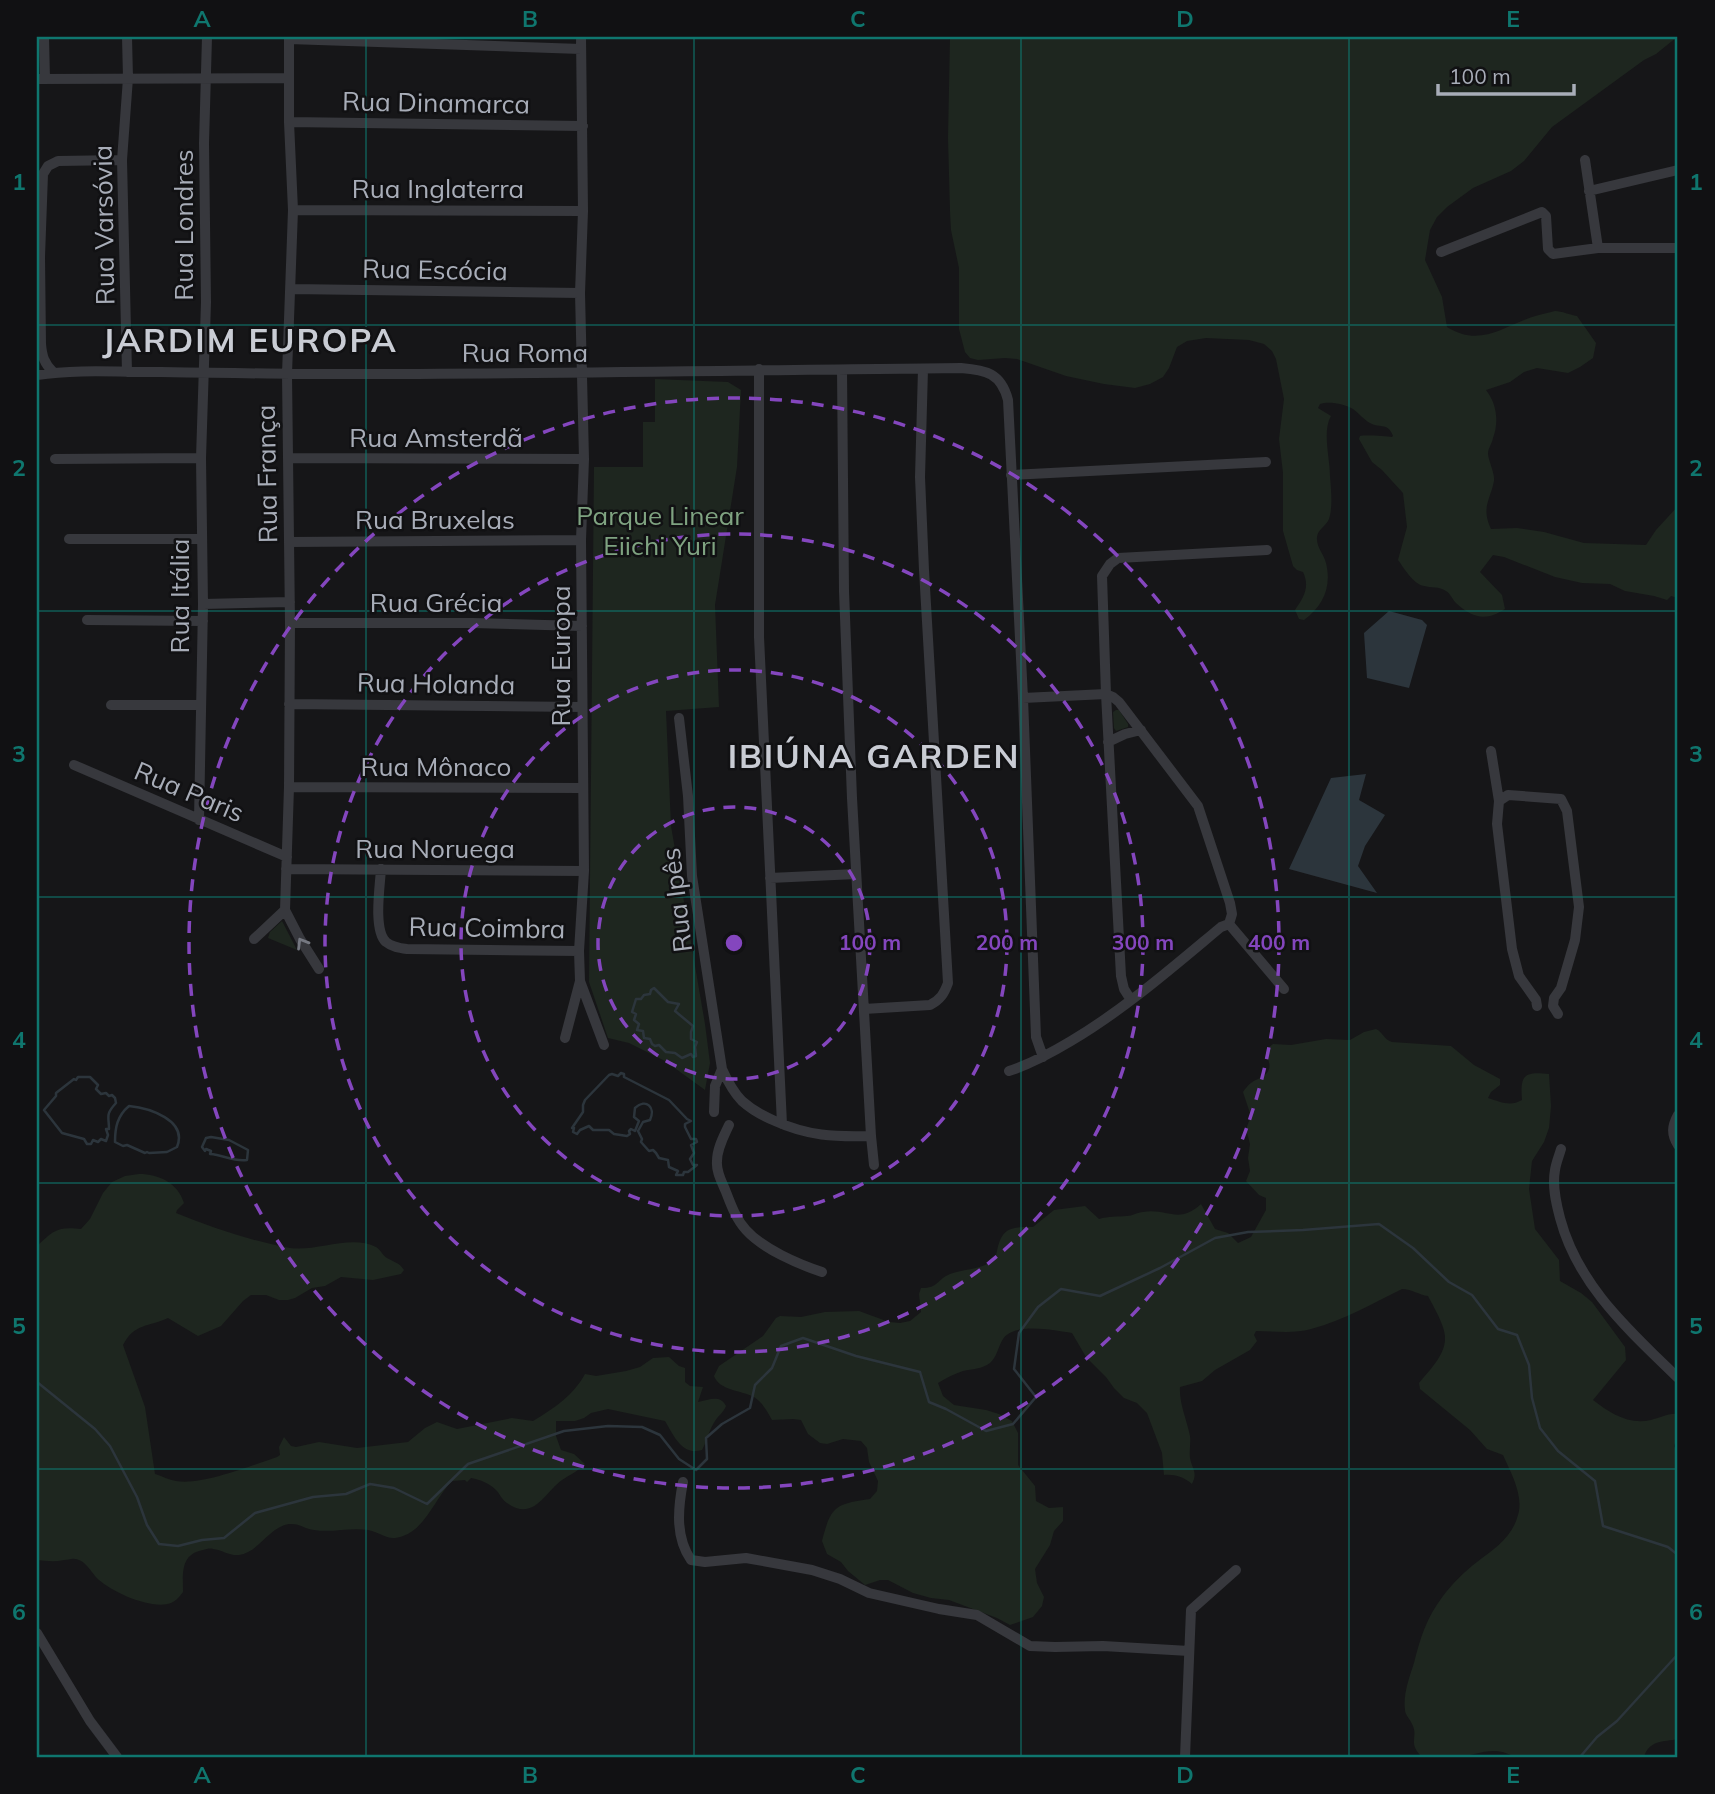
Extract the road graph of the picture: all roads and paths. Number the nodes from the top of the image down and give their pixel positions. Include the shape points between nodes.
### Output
1 (44, 37) edge
2 (127, 37) edge
3 (207, 37) edge
4 (581, 37) edge
5 (289, 38) edge
6 (582, 49) junction
7 (128, 78) junction
8 (207, 78) junction
9 (289, 78) junction
10 (41, 79) edge
11 (289, 122) junction
12 (583, 126) junction
13 (122, 160) junction
14 (1585, 160) dead end
15 (1678, 170) edge
16 (1590, 191) junction
17 (293, 210) junction
18 (583, 211) junction
19 (1598, 248) junction
20 (1678, 248) edge
21 (1441, 252) dead end
22 (291, 289) junction
23 (580, 293) junction
24 (758, 369) junction
25 (923, 369) junction
26 (842, 370) junction
27 (53, 372) junction
28 (127, 372) junction
29 (205, 373) junction
30 (287, 374) junction
31 (582, 374) junction
32 (37, 375) edge
33 (201, 458) junction
34 (289, 458) junction
35 (55, 459) dead end
36 (583, 459) junction
37 (1266, 462) dead end
38 (1012, 475) junction
39 (69, 539) dead end
40 (201, 539) junction
41 (581, 540) junction
42 (289, 542) junction
43 (1267, 550) dead end
44 (290, 602) junction
45 (203, 604) junction
46 (87, 620) dead end
47 (202, 621) junction
48 (290, 623) junction
49 (582, 626) junction
50 (1106, 694) junction
51 (1023, 698) junction
52 (289, 704) junction
53 (111, 705) dead end
54 (200, 705) junction
55 (582, 707) junction
56 (679, 718) dead end
57 (1141, 730) junction
58 (1108, 743) junction
59 (1491, 751) dead end
60 (74, 765) dead end
61 (289, 788) junction
62 (583, 788) junction
63 (1499, 801) junction
64 (199, 820) junction
65 (287, 857) junction
66 (286, 869) junction
67 (381, 869) junction
68 (584, 871) junction
69 (856, 874) junction
70 (770, 878) junction
71 (285, 910) junction
72 (1228, 924) junction
73 (254, 939) dead end
74 (579, 951) junction
75 (319, 969) dead end
76 (580, 981) junction
77 (1284, 989) dead end
78 (1131, 1000) junction
79 (1537, 1006) dead end
80 (864, 1009) junction
81 (1558, 1014) dead end
82 (565, 1038) dead end
83 (604, 1045) dead end
84 (1043, 1057) junction
85 (722, 1069) junction
86 (1009, 1071) dead end
87 (714, 1112) dead end
88 (1678, 1115) edge
89 (782, 1124) junction
90 (729, 1125) dead end
91 (871, 1136) junction
92 (1678, 1145) edge
93 (1561, 1149) dead end
94 (874, 1165) dead end
95 (822, 1272) dead end
96 (1678, 1378) edge
97 (684, 1482) dead end
98 (1236, 1570) dead end
99 (37, 1633) edge
100 (1189, 1651) junction
101 (117, 1757) edge
102 (1185, 1757) edge

1 - 10 street
2 - 7 street, Rua Varsóvia
3 - 8 street, Rua Londres
4 - 6 street, Rua Europa
5 - 6 street
5 - 9 street, Rua França
6 - 12 street, Rua Europa
7 - 8 street
7 - 10 street
7 - 13 street, Rua Varsóvia
8 - 9 street
8 - 29 street, Rua Londres
9 - 11 street, Rua França
11 - 12 street, Rua Dinamarca
11 - 17 street, Rua França
12 - 18 street, Rua Europa
13 - 27 street via 58,161 43,174 41,344 46,365
13 - 28 street, Rua Varsóvia
14 - 16 street
15 - 16 street
16 - 19 street
17 - 18 street, Rua Inglaterra
17 - 22 street, Rua França
18 - 23 street, Rua Europa
19 - 20 street
19 - 21 street via 1553,254 1548,249 1542,212
22 - 23 street, Rua Escócia
22 - 30 street, Rua França
23 - 31 street, Rua Europa
24 - 26 street, Rua Roma
24 - 31 street, Rua Roma
24 - 70 street via 759,637
25 - 26 street, Rua Roma
25 - 38 street, Rua Roma via 982,370 996,377 1008,400
25 - 80 street via 920,477 948,983 938,1001 930,1005
26 - 69 street via 844,591
27 - 28 street, Rua Roma
27 - 32 street, Rua Roma
28 - 29 street, Rua Roma
29 - 30 street, Rua Roma
29 - 33 street, Rua Itália
30 - 31 street, Rua Roma
30 - 34 street, Rua França
31 - 36 street, Rua Europa
33 - 35 street
33 - 40 street, Rua Itália
34 - 36 street, Rua Amsterdã
34 - 42 street, Rua França
36 - 41 street, Rua Europa
37 - 38 street
38 - 51 street
39 - 40 street
40 - 45 street, Rua Itália
41 - 42 street, Rua Bruxelas
41 - 49 street, Rua Europa
42 - 44 street, Rua França
43 - 50 street via 1118,558 1110,564 1101,580
44 - 45 street
44 - 48 street, Rua França
45 - 47 street, Rua Itália
46 - 47 street
47 - 54 street, Rua Itália
48 - 49 street, Rua Grécia
48 - 52 street, Rua França
49 - 55 street, Rua Europa
50 - 51 street
50 - 57 street via 1119,702
50 - 58 street
51 - 84 street via 1036,1037
52 - 55 street, Rua Holanda
52 - 61 street, Rua França
53 - 54 street
54 - 64 street, Rua Itália
55 - 62 street, Rua Europa
56 - 85 street, Rua Ipês via 692,876
57 - 58 street
57 - 72 street via 1198,806 1230,903
58 - 78 street via 1121,976
59 - 63 street
60 - 64 street, Rua Paris
61 - 62 street, Rua Mônaco
61 - 65 street, Rua França
62 - 68 street, Rua Europa
63 - 79 street via 1497,824 1512,949 1519,976
63 - 81 street via 1508,795 1554,797 1561,799 1567,811 1579,907 1575,940 1554,998
64 - 65 street, Rua Paris
65 - 66 street, Rua França
66 - 67 street, Rua Noruega
66 - 71 street, Rua França
67 - 68 street, Rua Noruega
67 - 74 street, Rua Coimbra via 379,927 386,943 394,947
68 - 74 street, Rua Europa
69 - 70 street
69 - 80 street
70 - 89 street
71 - 73 street
75 -> 71 street, Rua França
72 - 77 street
72 - 78 street
74 - 76 street, Rua Europa
76 - 82 street, Rua Europa
76 - 83 street, Rua Europa
78 - 84 street
80 - 91 street
84 - 86 street
85 - 87 street via 715,1086
85 - 89 street, Rua Ipês via 742,1101
88 - 92 street via 1672,1126
89 - 91 street, Rua Ipês via 814,1135
90 - 95 street via 717,1162 739,1221 758,1241
91 - 94 street
93 - 96 street via 1554,1188 1575,1259 1612,1312
97 - 100 street via 679,1527 691,1560 746,1558 812,1570 869,1593 977,1615 1030,1646
98 - 100 street via 1191,1610
99 - 101 street
100 - 102 street

